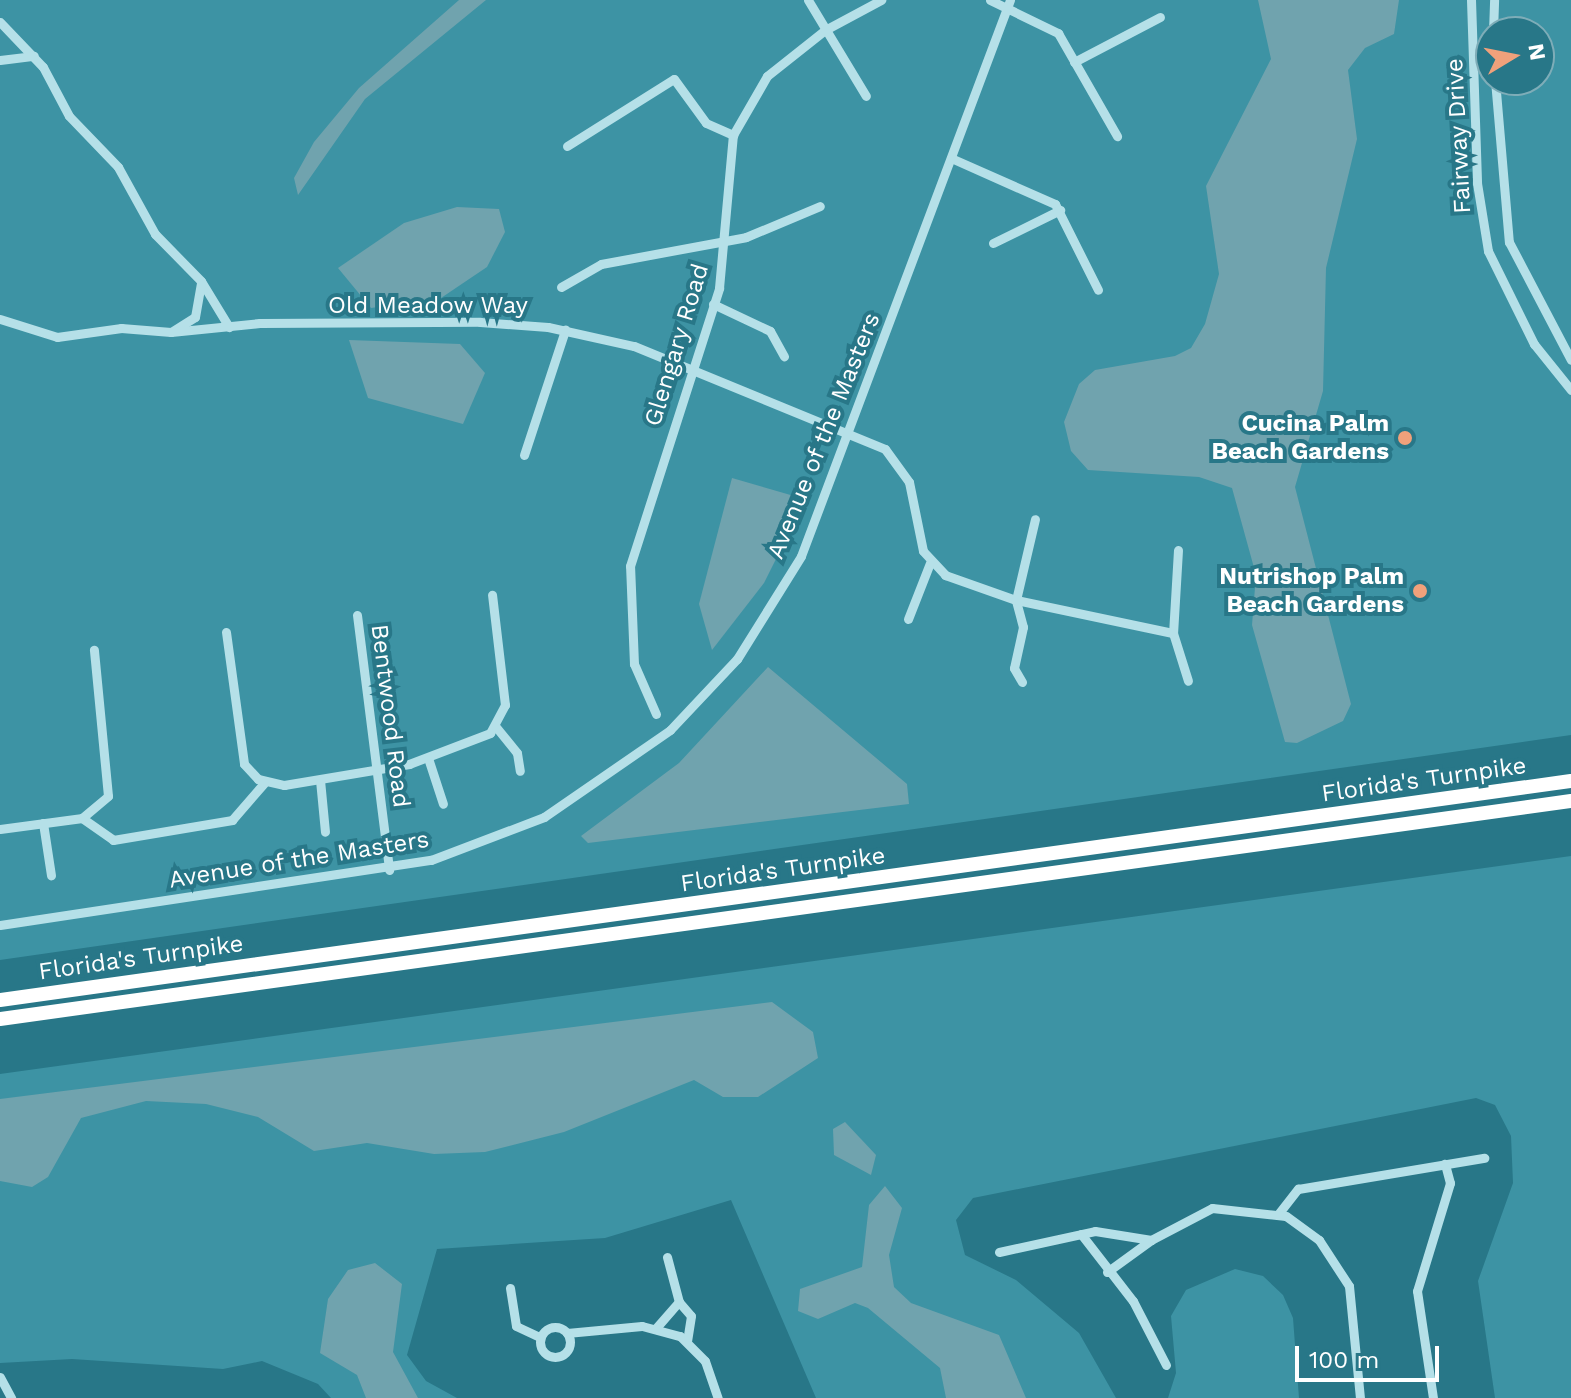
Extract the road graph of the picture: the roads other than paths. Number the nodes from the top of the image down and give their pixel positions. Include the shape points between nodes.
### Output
1 (808, 0) edge
2 (881, 0) edge
3 (990, 0) edge
4 (1471, 0) edge
5 (1009, 3) edge
6 (1160, 17) dead end
7 (0, 22) edge
8 (825, 30) junction
9 (34, 56) junction
10 (0, 60) edge
11 (1074, 62) junction
12 (866, 96) dead end
13 (1496, 96) edge
14 (733, 135) junction
15 (1117, 136) dead end
16 (567, 146) dead end
17 (951, 158) junction
18 (820, 206) dead end
19 (1060, 210) junction
20 (726, 238) junction
21 (993, 243) dead end
22 (201, 281) junction
23 (561, 287) dead end
24 (1098, 290) dead end
25 (713, 304) junction
26 (0, 319) edge
27 (229, 327) junction
28 (565, 330) junction
29 (171, 332) junction
30 (784, 356) dead end
31 (1571, 360) edge
32 (692, 368) junction
33 (1571, 390) edge
34 (849, 433) junction
35 (524, 455) dead end
36 (1035, 519) dead end
37 (1178, 550) dead end
38 (930, 563) junction
39 (492, 595) dead end
40 (1016, 600) junction
41 (357, 615) dead end
42 (908, 619) dead end
43 (226, 632) dead end
44 (1173, 633) junction
45 (94, 650) dead end
46 (1188, 681) dead end
47 (1022, 682) dead end
48 (656, 714) dead end
49 (496, 727) junction
50 (428, 758) junction
51 (377, 771) junction
52 (520, 771) dead end
53 (320, 780) junction
54 (1571, 781) edge
55 (264, 783) junction
56 (1571, 801) edge
57 (443, 804) dead end
58 (82, 818) junction
59 (43, 823) junction
60 (0, 829) edge
61 (325, 832) dead end
62 (389, 870) junction
63 (51, 875) dead end
64 (0, 925) edge
65 (0, 1000) edge
66 (0, 1019) edge
67 (1484, 1158) dead end
68 (1445, 1164) junction
69 (1279, 1213) junction
70 (1081, 1234) junction
71 (1151, 1240) junction
72 (999, 1252) dead end
73 (667, 1257) dead end
74 (1107, 1272) junction
75 (510, 1288) dead end
76 (679, 1302) junction
77 (656, 1328) junction
78 (567, 1333) junction
79 (540, 1337) junction
80 (687, 1340) junction
81 (1166, 1365) dead end
82 (0, 1377) edge
83 (11, 1398) edge
84 (718, 1398) edge
85 (1360, 1398) edge
86 (1433, 1398) edge

1 - 8 street
2 - 8 street, Glengary Road
3 - 5 street
4 - 33 street, Fairway Drive via 1477,183 1488,251 1534,344
5 - 11 street via 1049,24
5 - 17 street, Avenue of the Masters
6 - 11 street
7 - 9 street
8 - 12 street
8 - 14 street, Glengary Road via 767,76
9 - 10 street
9 - 22 street via 77,127 126,179 155,234
11 - 15 street
13 - 31 street, Fairway Drive via 1509,242
14 - 16 street via 706,123 674,79
14 - 20 street, Glengary Road
17 - 19 street via 1042,195
17 - 34 street, Avenue of the Masters
18 - 20 street via 758,234
19 - 21 street
19 - 24 street
20 - 23 street via 616,259
20 - 25 street, Glengary Road
22 - 27 street
22 - 29 street via 195,317
25 - 30 street via 770,331
25 - 32 street, Glengary Road
26 - 29 street, Old Meadow Way via 57,337 121,328
27 - 28 street, Old Meadow Way via 480,322
27 - 29 street, Old Meadow Way
28 - 32 street, Old Meadow Way
28 - 35 street
32 - 34 street, Old Meadow Way
32 - 48 street, Glengary Road via 627,588 636,672
34 - 38 street, Old Meadow Way via 885,449 904,470
34 - 62 street, Avenue of the Masters via 777,599 728,669 670,730 595,788 532,823
36 - 40 street
37 - 44 street
38 - 40 street via 952,579
38 - 42 street
39 - 49 street via 505,698
40 - 44 street
40 - 47 street via 1023,627 1014,668
41 - 51 street, Bentwood Road
43 - 55 street via 242,757
44 - 46 street
45 - 58 street via 111,783 104,802
49 - 50 street
49 - 52 street via 517,753
50 - 51 street
50 - 57 street
51 - 53 street
51 - 62 street, Bentwood Road
53 - 55 street
53 - 61 street
54 - 65 highway, Florida's Turnpike
55 - 58 street via 239,818 113,840
56 - 66 highway, Florida's Turnpike
58 - 59 street
59 - 60 street
59 - 63 street
62 - 64 street, Avenue of the Masters
67 - 68 street
68 - 69 street via 1298,1189
68 - 86 street via 1450,1183 1417,1291
69 - 71 street via 1212,1208
69 - 85 street via 1319,1240 1349,1286
70 - 71 street via 1102,1230
70 - 72 street
70 - 74 street
71 - 74 street
73 - 76 street
74 - 81 street via 1148,1324
75 - 79 street via 516,1326
76 - 77 street
76 - 80 street via 691,1316
77 - 78 street
77 - 80 street
78 - 79 street via 550,1327
78 - 79 street via 569,1348 557,1357 543,1352
80 - 84 street via 705,1361
82 - 83 street

